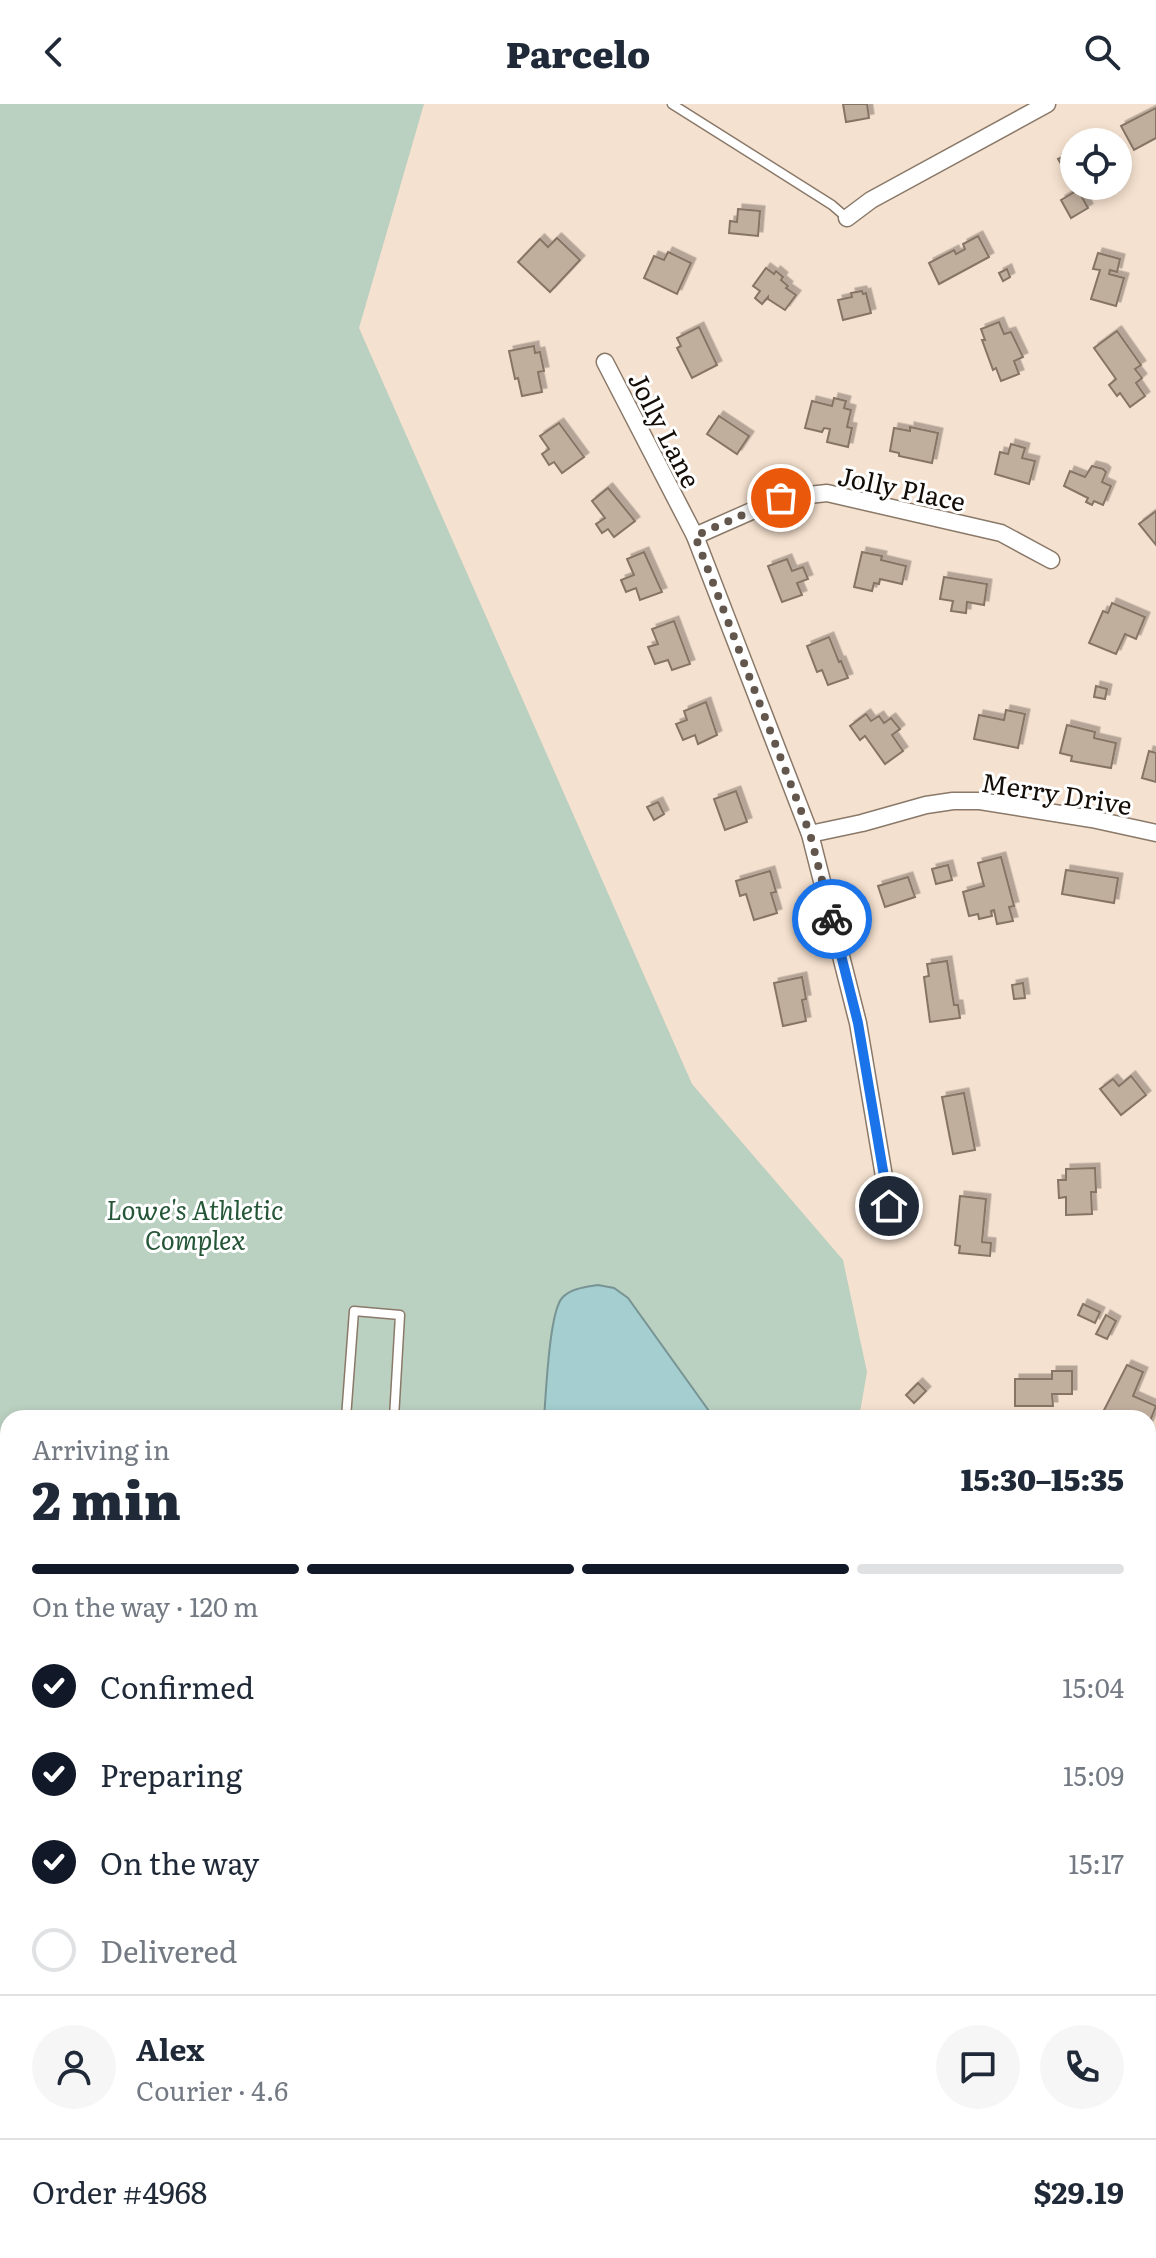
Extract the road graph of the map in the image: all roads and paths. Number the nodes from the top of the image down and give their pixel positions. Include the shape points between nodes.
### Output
1 (672, 104) edge
2 (1047, 104) edge
3 (847, 218) joint
4 (605, 362) dead end
5 (695, 536) junction
6 (1051, 560) dead end
7 (1156, 833) edge
8 (810, 834) junction
9 (889, 1206) dead end
10 (347, 1410) edge
11 (394, 1410) edge

1 - 3 lane
2 - 3 street
4 - 5 street, Jolly Lane
5 - 6 street, Jolly Place via 781,498 827,493 1001,533
5 - 8 street, Jolly Lane
7 - 8 street, Merry Drive via 1064,814 953,801
8 - 9 street, Jolly Lane via 858,1023
10 - 11 lane via 354,1311 400,1315

